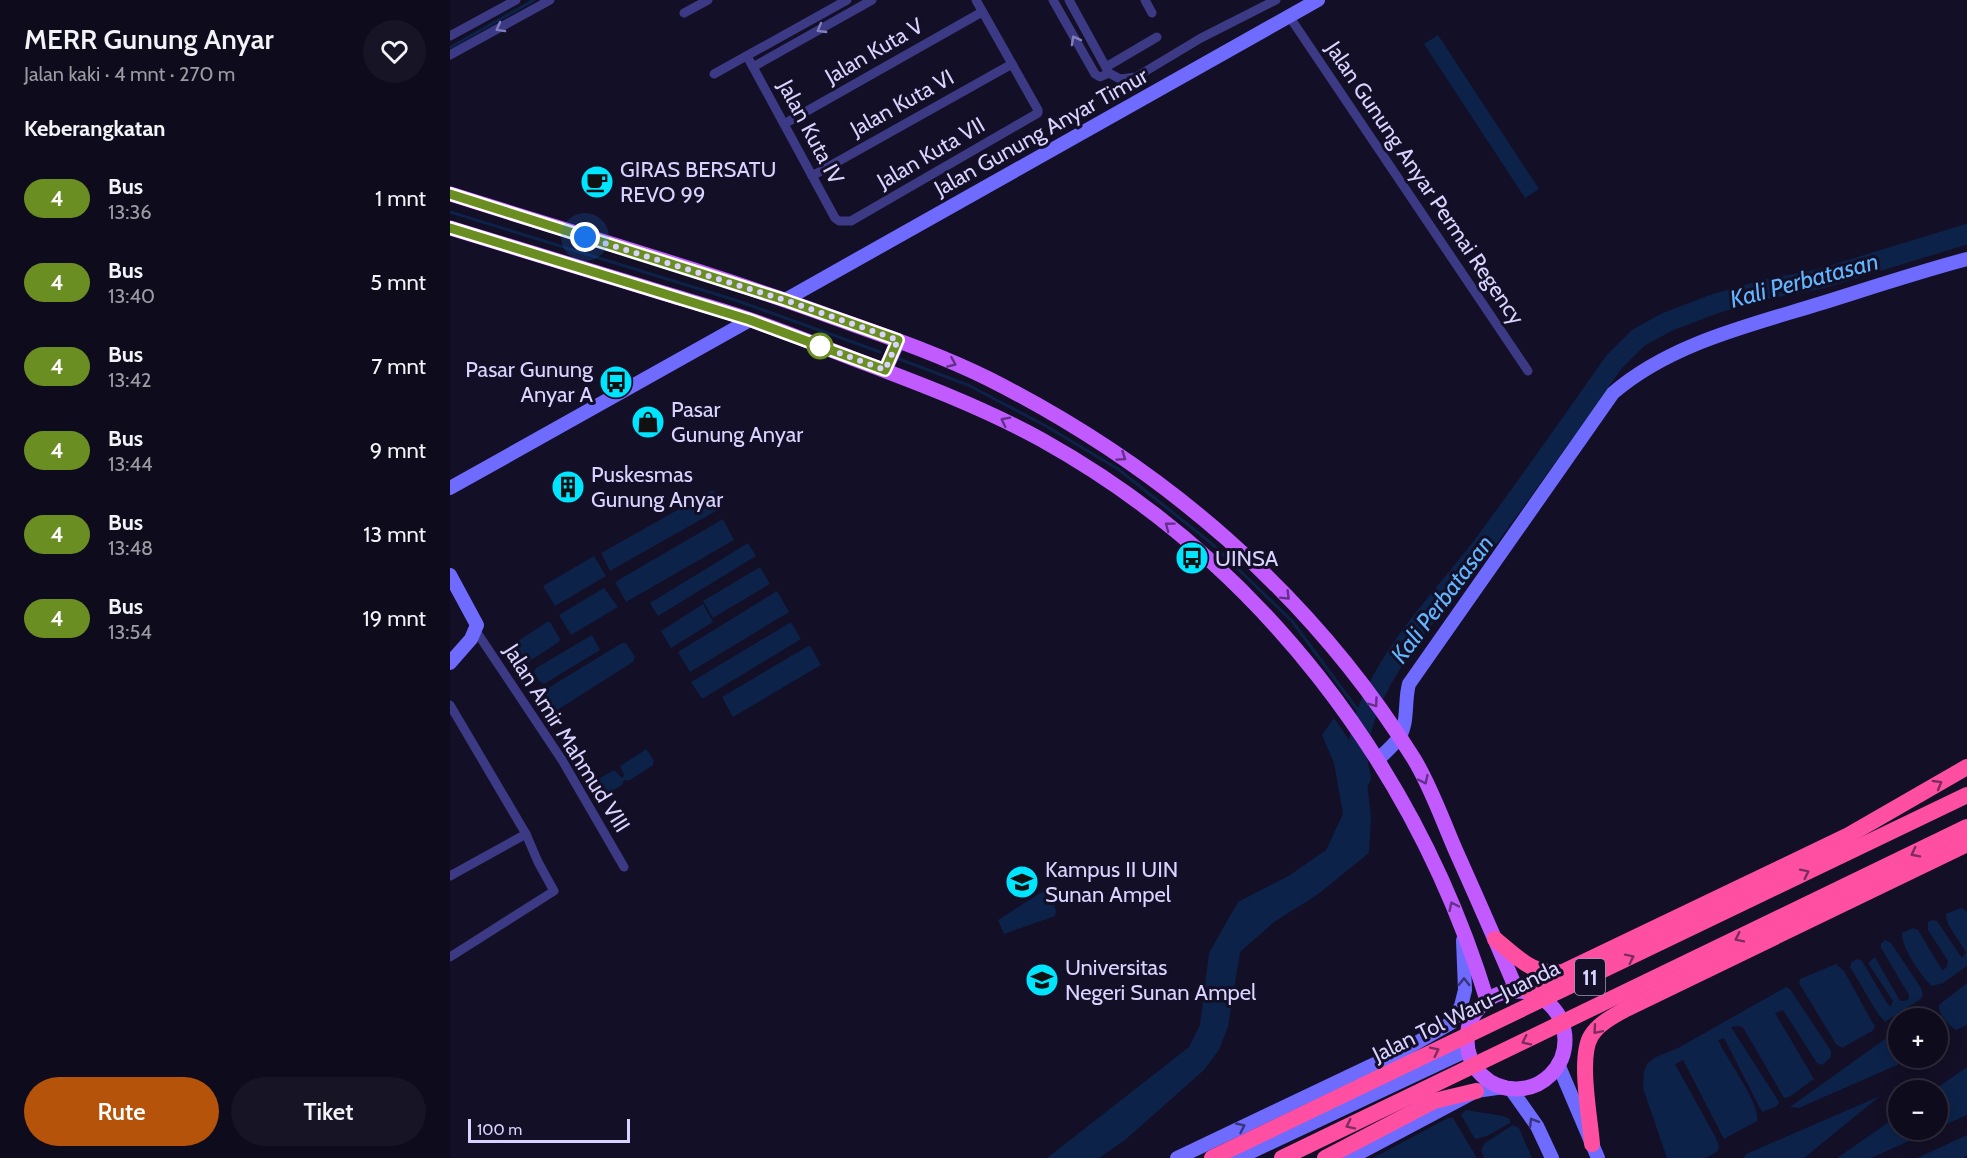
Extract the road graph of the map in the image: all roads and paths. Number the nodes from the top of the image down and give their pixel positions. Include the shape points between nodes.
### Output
1 (516, 0) edge
2 (550, 0) edge
3 (708, 0) edge
4 (847, 0) edge
5 (872, 0) edge
6 (976, 0) edge
7 (1053, 0) edge
8 (1069, 0) edge
9 (1145, 0) edge
10 (1276, 0) edge
11 (1309, 2) edge
12 (982, 12) junction
13 (684, 13) dead end
14 (1152, 13) dead end
15 (1289, 16) junction
16 (450, 36) edge
17 (1157, 38) dead end
18 (450, 55) edge
19 (747, 56) junction
20 (1012, 64) junction
21 (753, 67) junction
22 (1107, 70) junction
23 (714, 74) dead end
24 (784, 124) junction
25 (812, 176) junction
26 (450, 194) edge
27 (844, 222) joint
28 (450, 228) edge
29 (1967, 259) edge
30 (785, 300) junction
31 (750, 320) junction
32 (898, 340) junction
33 (885, 370) junction
34 (1528, 371) dead end
35 (450, 488) edge
36 (450, 575) edge
37 (476, 631) junction
38 (450, 663) edge
39 (450, 705) edge
40 (1397, 734) junction
41 (1376, 757) junction
42 (1967, 767) edge
43 (1967, 795) edge
44 (1967, 827) edge
45 (526, 834) junction
46 (1967, 844) edge
47 (624, 867) dead end
48 (450, 876) edge
49 (1463, 926) junction
50 (1497, 943) junction
51 (1473, 955) junction
52 (450, 957) edge
53 (1563, 972) junction
54 (1523, 991) junction
55 (1487, 1000) junction
56 (1468, 1050) junction
57 (1558, 1064) junction
58 (1507, 1088) junction
59 (1476, 1091) junction
60 (1595, 1151) edge
61 (1177, 1158) edge
62 (1212, 1158) edge
63 (1238, 1158) edge
64 (1282, 1158) edge
65 (1325, 1158) edge
66 (1350, 1158) edge
67 (1552, 1158) edge

1 - 16 street
2 -> 18 street
3 - 13 street
4 - 19 street
5 -> 21 street
6 - 12 street
22 -> 7 street via 1100,77 1095,74
8 - 22 street
9 - 14 street
10 - 22 street via 1136,77 1120,80
11 - 15 street, Jalan Gunung Anyar Timur
12 - 20 street
12 - 24 street, Jalan Kuta V
15 - 30 street, Jalan Gunung Anyar Timur
15 - 34 street, Jalan Gunung Anyar Permai Regency
17 - 22 street
19 - 21 street, Jalan Kuta IV
19 - 23 street
20 - 25 street, Jalan Kuta VI
20 - 27 street, Jalan Kuta VII via 1038,110 1035,116
21 - 24 street, Jalan Kuta IV
24 - 25 street, Jalan Kuta IV
25 - 27 street, Jalan Kuta IV via 835,219
26 - 30 main road
28 - 31 main road
29 - 40 street via 1737,329 1668,356 1619,387 1409,684 1403,727
30 - 32 main road
31 - 33 main road
31 - 35 street
32 - 33 main road
32 -> 40 main road via 986,377 1070,422 1150,475 1233,543 1293,602
41 -> 33 main road via 1293,644 1185,538 1116,486 1043,440 966,402
36 - 37 street via 475,619
37 - 38 street
37 - 47 street, Jalan Amir Mahmud VIII via 561,760
39 - 45 street
40 - 41 street
40 -> 50 main road via 1416,763
49 -> 41 main road via 1413,822
53 -> 42 highway via 1849,835
62 -> 43 highway, Jalan Tol Waru–Juanda / 11, bridge
44 -> 64 highway, 11, bridge
45 - 48 street
45 - 52 street via 554,891
46 -> 60 highway via 1604,1022 1590,1036 1585,1054
49 - 51 main road
61 -> 49 street via 1404,1050 1451,1023 1465,990
50 - 51 main road via 1494,957 1483,961
50 - 53 highway via 1541,972
50 - 54 main road
51 - 55 main road
53 - 54 highway
54 - 55 main road via 1501,993
54 - 57 main road via 1541,997 1558,1015 1564,1046
55 - 56 main road via 1468,1028
56 - 58 main road via 1480,1074
56 - 63 street
57 - 58 main road via 1538,1083
57 - 60 street
58 - 59 street
67 -> 58 street via 1537,1126
59 - 65 highway via 1434,1101
59 - 66 street

